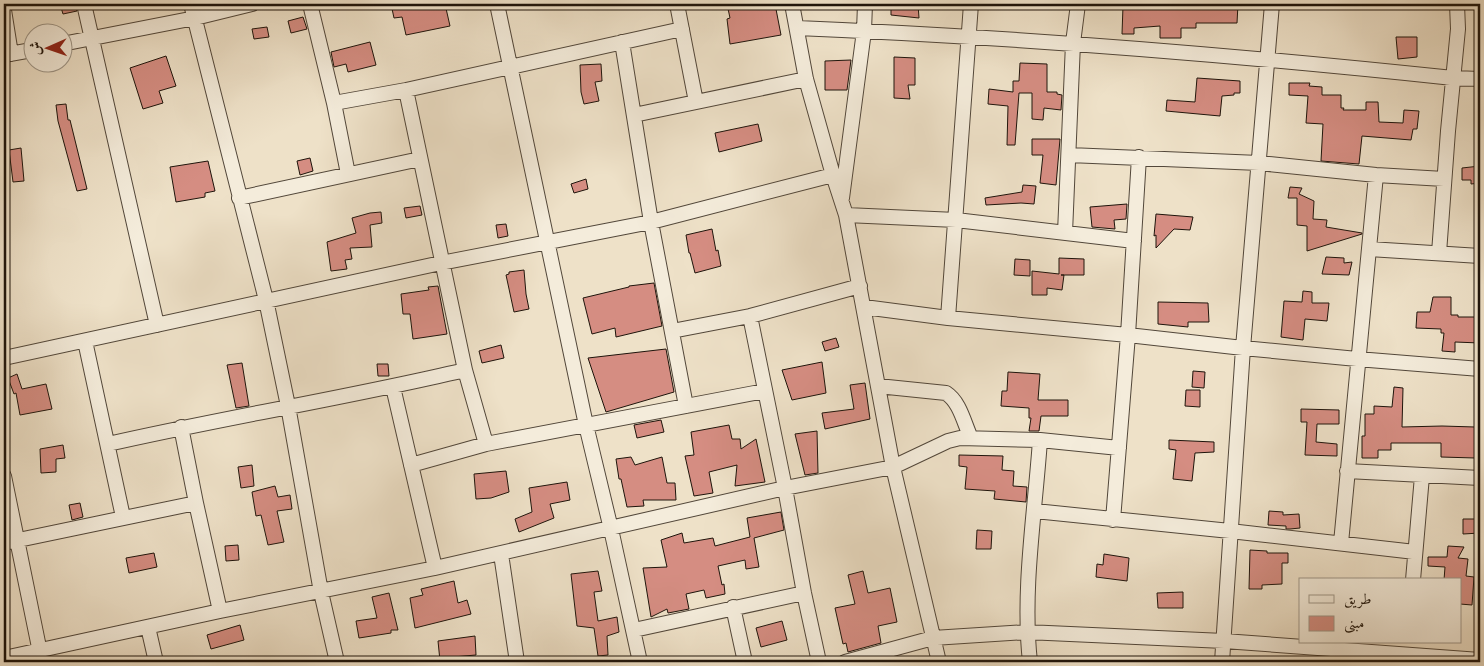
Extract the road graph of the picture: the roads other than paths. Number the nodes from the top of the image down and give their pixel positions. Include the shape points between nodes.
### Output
1 (84, 4) edge
2 (191, 4) edge
3 (252, 4) edge
4 (310, 4) edge
5 (497, 4) edge
6 (677, 4) edge
7 (792, 4) edge
8 (865, 4) edge
9 (971, 4) edge
10 (1078, 4) edge
11 (1272, 4) edge
12 (1457, 4) edge
13 (4, 10) edge
14 (195, 18) junction
15 (797, 28) junction
16 (682, 29) junction
17 (864, 31) junction
18 (968, 37) junction
19 (92, 38) junction
20 (72, 42) edge
21 (622, 42) junction
22 (1073, 43) junction
23 (22, 52) edge
24 (8, 54) edge
25 (1268, 59) junction
26 (509, 67) junction
27 (1454, 78) junction
28 (806, 79) junction
29 (1480, 79) edge
30 (406, 90) junction
31 (696, 102) junction
32 (334, 103) junction
33 (634, 115) junction
34 (1069, 155) junction
35 (1140, 157) junction
36 (420, 159) junction
37 (1259, 163) junction
38 (348, 174) junction
39 (832, 175) junction
40 (1376, 175) junction
41 (1444, 179) junction
42 (239, 198) junction
43 (841, 201) junction
44 (846, 215) junction
45 (956, 220) junction
46 (651, 222) junction
47 (1065, 233) junction
48 (1134, 241) junction
49 (546, 244) junction
50 (1369, 249) junction
51 (1439, 253) junction
52 (1480, 256) edge
53 (441, 263) junction
54 (860, 286) junction
55 (266, 300) junction
56 (864, 307) junction
57 (750, 316) junction
58 (948, 318) junction
59 (157, 325) junction
60 (672, 331) junction
61 (1128, 335) junction
62 (85, 341) junction
63 (1243, 348) junction
64 (4, 358) edge
65 (1357, 359) junction
66 (1480, 368) edge
67 (465, 370) junction
68 (878, 386) junction
69 (394, 387) junction
70 (765, 391) junction
71 (288, 406) junction
72 (686, 406) junction
73 (586, 425) junction
74 (182, 428) junction
75 (970, 438) junction
76 (1040, 440) junction
77 (108, 444) junction
78 (486, 444) junction
79 (1119, 448) junction
80 (411, 465) junction
81 (893, 467) junction
82 (1347, 471) junction
83 (4, 476) edge
84 (1422, 476) junction
85 (1480, 478) edge
86 (786, 488) junction
87 (196, 503) junction
88 (1035, 511) junction
89 (124, 517) junction
90 (1113, 520) junction
91 (612, 529) junction
92 (1230, 531) junction
93 (18, 540) junction
94 (4, 543) edge
95 (1341, 543) junction
96 (1415, 552) junction
97 (501, 554) junction
98 (435, 568) junction
99 (1413, 578) edge
100 (321, 592) junction
101 (804, 592) junction
102 (734, 607) junction
103 (220, 611) junction
104 (148, 627) junction
105 (634, 630) junction
106 (1026, 632) junction
107 (934, 638) junction
108 (1224, 641) junction
109 (1406, 652) edge
110 (41, 656) edge
111 (4, 658) edge
112 (1480, 660) edge
113 (156, 662) edge
114 (337, 662) edge
115 (517, 662) edge
116 (640, 662) edge
117 (745, 662) edge
118 (819, 662) edge
119 (845, 662) edge
120 (939, 662) edge
121 (1030, 662) edge
122 (1222, 662) edge

1 - 19 street
2 - 14 street
3 - 14 street
4 - 32 street
5 - 26 street
6 - 16 street
7 - 15 street
8 - 17 street
9 - 18 street
10 - 22 street
11 - 25 street
12 - 27 street
13 - 24 street
14 - 19 street
14 - 42 street
15 - 17 street
15 - 28 street
16 - 21 street
16 - 31 street
17 - 18 street
17 - 43 street
18 - 22 street
18 - 45 street
19 - 20 street
19 - 59 street
21 - 26 street
21 - 33 street
22 - 25 street
22 - 34 street
23 - 24 street
25 - 27 street
25 - 37 street
26 - 30 street
26 - 49 street
27 - 29 street
27 - 41 street
28 - 31 street
28 - 39 street
30 - 32 street
30 - 36 street
31 - 33 street
32 - 38 street
33 - 46 street
34 - 35 street
34 - 47 street
35 - 37 street
35 - 48 street
36 - 38 street
36 - 53 street
37 - 40 street
37 - 63 street
38 - 42 street
39 - 43 street
39 - 46 street
40 - 41 street
40 - 50 street
41 - 51 street
42 - 55 street
43 - 44 street
44 - 45 street
44 - 54 street
45 - 47 street
45 - 58 street
46 - 49 street
46 - 60 street
47 - 48 street
48 - 61 street
49 - 53 street
49 - 73 street
50 - 51 street
50 - 65 street
51 - 52 street
53 - 55 street
53 - 67 street
54 - 56 street
54 - 57 street
55 - 59 street
55 - 71 street
56 - 58 street
56 - 68 street
57 - 60 street
57 - 70 street
58 - 61 street
59 - 62 street
60 - 72 street
61 - 63 street
61 - 79 street
62 - 64 street
62 - 77 street
63 - 65 street
63 - 92 street
65 - 66 street
65 - 82 street
67 - 69 street
67 - 78 street
68 - 75 street via 952,396
68 - 81 street
69 - 71 street
69 - 80 street
70 - 72 street
70 - 86 street
71 - 74 street
71 - 100 street
72 - 73 street
73 - 78 street
73 - 91 street
74 - 77 street
74 - 87 street
75 - 76 street
75 - 81 street via 948,441
76 - 79 street
76 - 88 street
77 - 89 street
78 - 80 street
79 - 90 street
80 - 98 street
81 - 86 street
81 - 107 street
82 - 84 street
82 - 95 street
83 - 93 street
84 - 85 street
84 - 96 street
86 - 91 street
86 - 101 street
87 - 89 street
87 - 103 street
88 - 90 street
88 - 106 street
89 - 93 street
90 - 92 street
91 - 97 street
91 - 105 street
92 - 95 street
92 - 108 street
93 - 94 street
93 - 110 street
95 - 96 street
96 - 99 street
97 - 98 street
97 - 115 street
98 - 100 street
100 - 103 street
100 - 114 street
101 - 102 street
101 - 118 street
102 - 105 street
102 - 117 street
103 - 104 street
104 - 110 street
104 - 113 street
105 - 116 street
106 - 107 street
106 - 108 street
106 - 121 street
107 - 119 street
107 - 120 street
108 - 109 street
108 - 122 street
109 - 112 street
110 - 111 street

